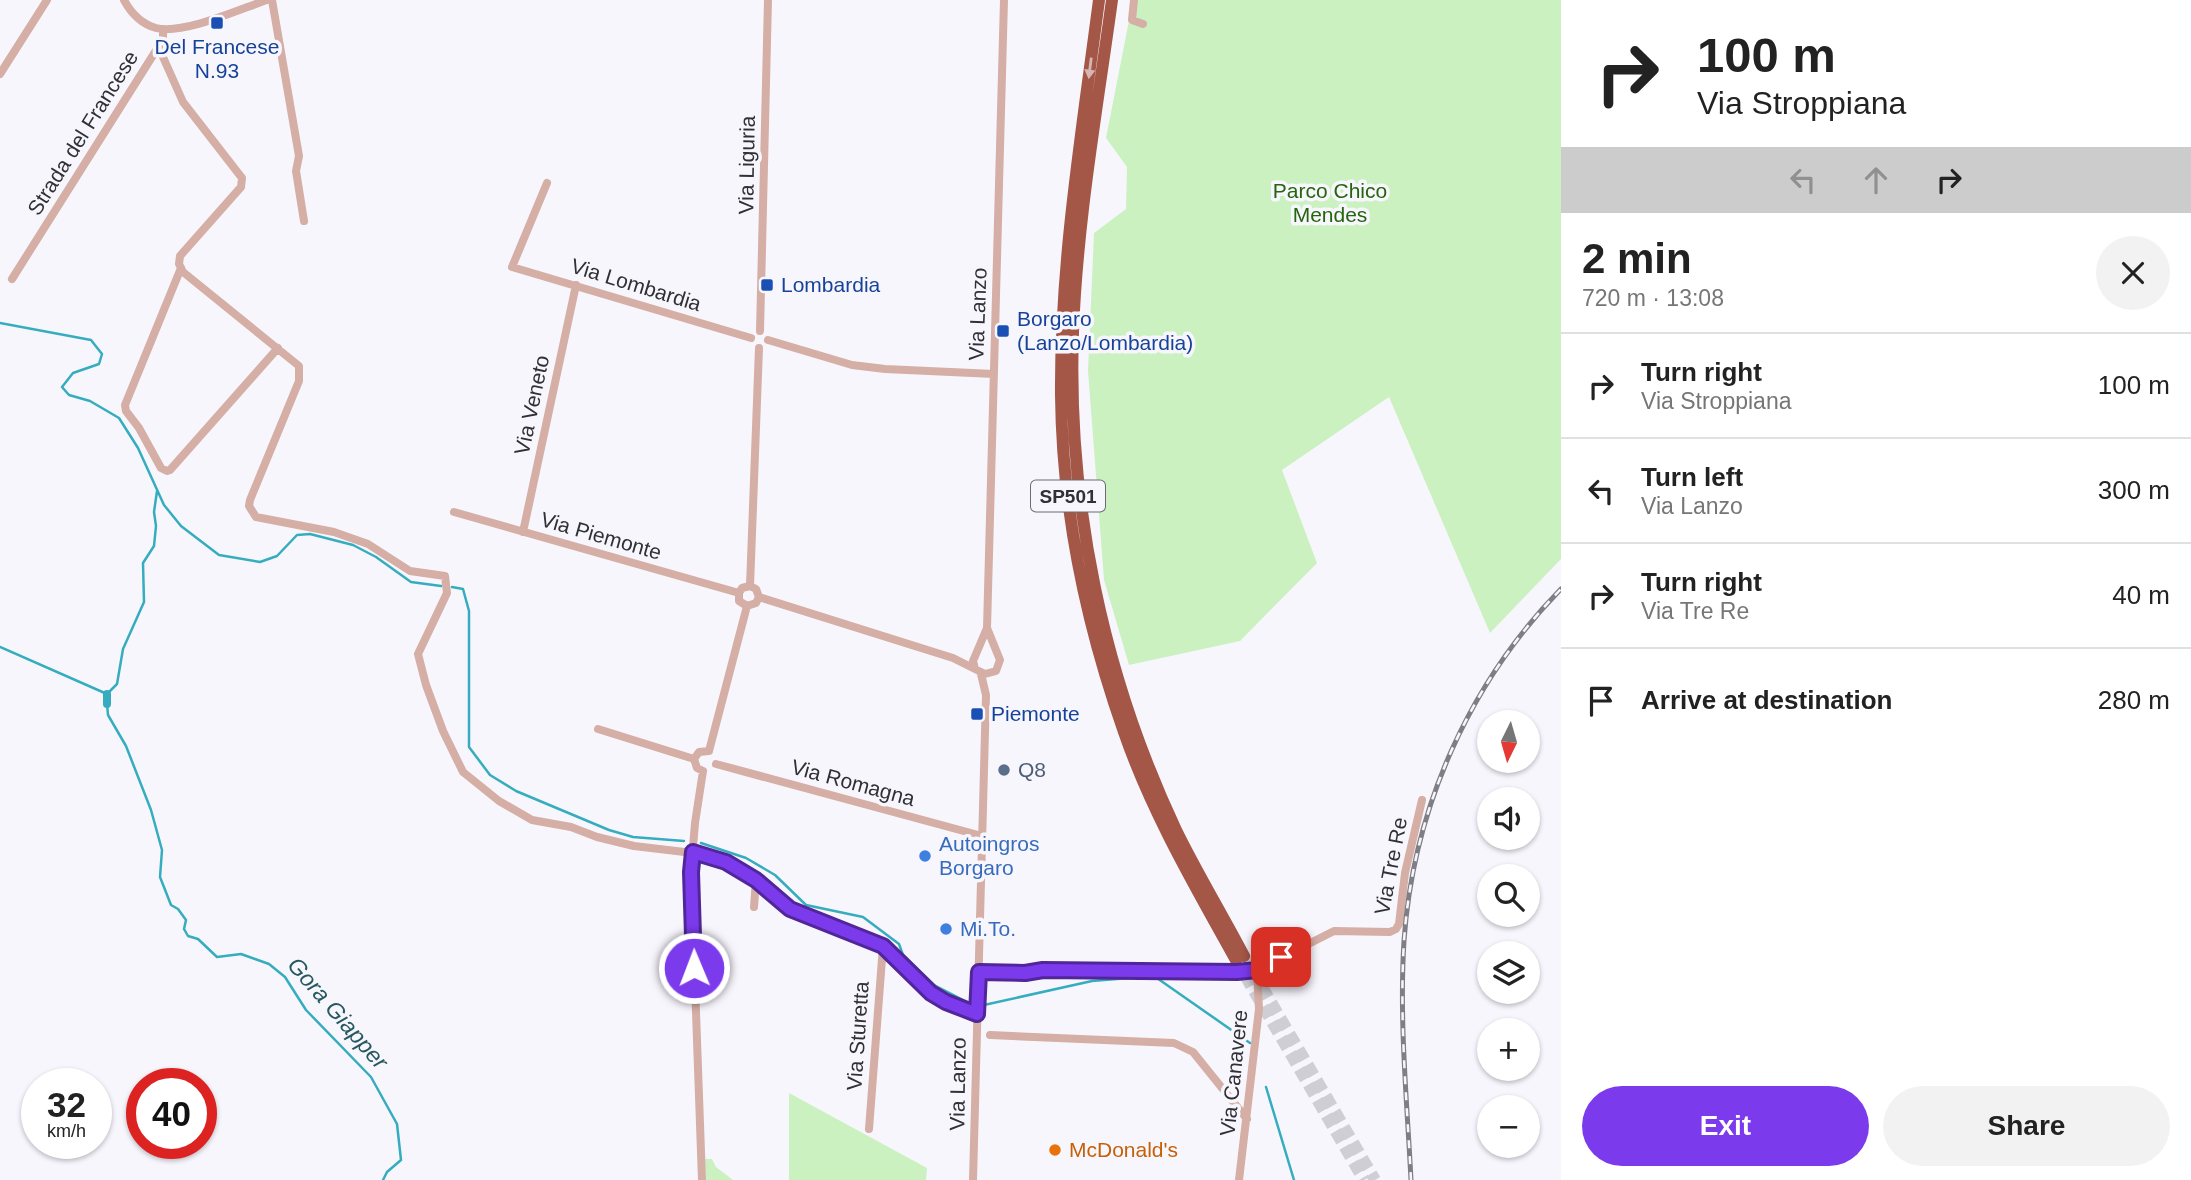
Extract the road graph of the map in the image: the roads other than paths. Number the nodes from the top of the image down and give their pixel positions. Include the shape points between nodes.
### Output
1 (47, 0) edge
2 (124, 0) edge
3 (270, 0) edge
4 (768, 0) edge
5 (1004, 0) edge
6 (1099, 0) edge
7 (1112, 0) edge
8 (1134, 0) edge
9 (1143, 24) dead end
10 (163, 29) junction
11 (162, 41) junction
12 (0, 74) edge
13 (547, 183) dead end
14 (304, 221) dead end
15 (181, 268) junction
16 (12, 279) dead end
17 (576, 285) junction
18 (760, 331) junction
19 (751, 338) junction
20 (768, 340) junction
21 (278, 348) junction
22 (759, 348) junction
23 (994, 374) junction
24 (454, 512) dead end
25 (523, 532) junction
26 (750, 586) junction
27 (739, 593) junction
28 (759, 597) junction
29 (747, 606) junction
30 (987, 628) junction
31 (995, 649) junction
32 (977, 651) junction
33 (953, 658) junction
34 (978, 671) junction
35 (992, 673) junction
36 (986, 695) junction
37 (598, 729) dead end
38 (709, 751) junction
39 (694, 758) junction
40 (716, 764) junction
41 (703, 771) junction
42 (1422, 800) dead end
43 (982, 836) junction
44 (693, 852) junction
45 (756, 880) junction
46 (754, 907) dead end
47 (883, 946) junction
48 (1257, 970) junction
49 (979, 972) junction
50 (977, 1014) junction
51 (990, 1035) dead end
52 (1247, 1119) junction
53 (869, 1129) dead end
54 (702, 1180) edge
55 (974, 1180) edge
56 (1239, 1180) edge

1 - 12 street
2 - 10 street via 137,18
3 - 10 street via 187,27
3 - 14 street via 299,156 296,171
4 - 18 street, Via Liguria
5 - 23 street, Via Lanzo
6 -> 7 highway, SP501 via 1063,301 1061,397 1072,527 1098,649 1125,734 1168,836 1240,958 1177,831 1135,731 1108,649 1084,536 1072,398 1073,331 1081,233
8 - 9 street via 1132,20
10 - 11 street, Strada del Francese
11 - 15 street, Strada del Francese via 163,57 183,102 242,178 241,187 180,256
11 - 16 street, Strada del Francese
13 - 17 street, Via Lombardia via 512,267
15 - 21 street
15 - 21 street, Strada del Francese via 125,405 161,468 170,470
17 - 19 street, Via Lombardia
17 - 25 street, Via Veneto
18 - 19 street
18 - 20 street
19 - 22 street
20 - 22 street
20 - 23 street via 852,365
21 - 44 street via 299,366 299,381 249,506 264,520 340,534 368,544 410,570 445,576 447,593 418,653 430,697 463,772 499,802 531,820 634,846
22 - 26 street
23 - 30 street, Via Lanzo
24 - 25 street, Via Piemonte
25 - 27 street, Via Piemonte
26 - 27 street
26 - 28 street
27 - 29 street via 739,601
28 - 29 street
28 - 33 street
29 - 38 street
30 - 31 street, Via Lanzo
30 - 32 street, Via Lanzo
31 - 32 street
31 - 35 street via 1000,664
32 - 33 street
32 - 34 street via 973,661
33 - 34 street
34 - 35 street
34 - 36 street, Via Lanzo
35 - 36 street, Via Lanzo
36 - 43 street, Via Lanzo
37 - 39 street
38 - 39 street
38 - 40 street
39 - 41 street
40 - 41 street
40 - 43 street, Via Romagna
41 - 44 street
42 - 48 street, Via Tre Re via 1396,929 1334,931
43 - 49 street, Via Lanzo
44 - 45 street via 726,862
44 - 54 street
45 - 46 street
45 - 47 street via 790,909
47 - 50 street via 931,993
47 - 53 street, Via Sturetta
48 - 49 street, Via Tre Re
48 - 52 street, Via Canavere via 1259,1009
49 - 50 street, Via Lanzo
50 - 55 street, Via Lanzo
51 - 52 street via 1174,1043 1193,1052
52 - 56 street, Via Canavere

